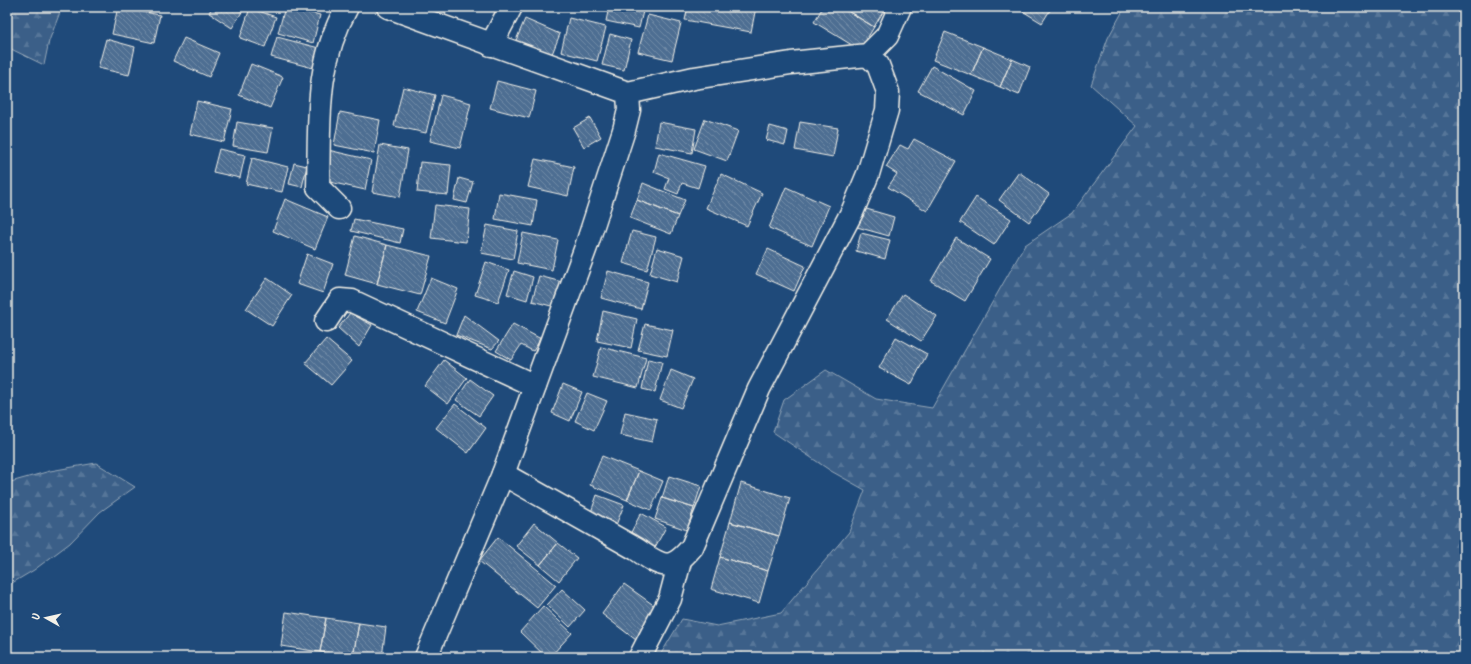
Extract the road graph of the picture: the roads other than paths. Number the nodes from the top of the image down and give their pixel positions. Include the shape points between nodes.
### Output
1 (347, 7) edge
2 (388, 7) edge
3 (511, 7) edge
4 (900, 7) edge
5 (491, 45) junction
6 (868, 55) junction
7 (628, 94) junction
8 (339, 208) dead end
9 (326, 321) dead end
10 (535, 386) junction
11 (503, 474) junction
12 (680, 561) junction
13 (426, 657) edge
14 (640, 657) edge

1 - 8 street via 324,67 319,106 318,187
2 - 5 street
3 - 5 street
4 - 6 street via 887,36
5 - 7 street
6 - 7 street via 792,63 694,78
6 - 12 street via 878,65 888,92 887,110 868,174 853,210 759,389 692,547
7 - 10 street via 629,110 624,130 586,247
9 - 10 street via 340,300 352,300
10 - 11 street
11 - 12 street via 656,562 670,565
11 - 13 street
12 - 14 street via 670,599

